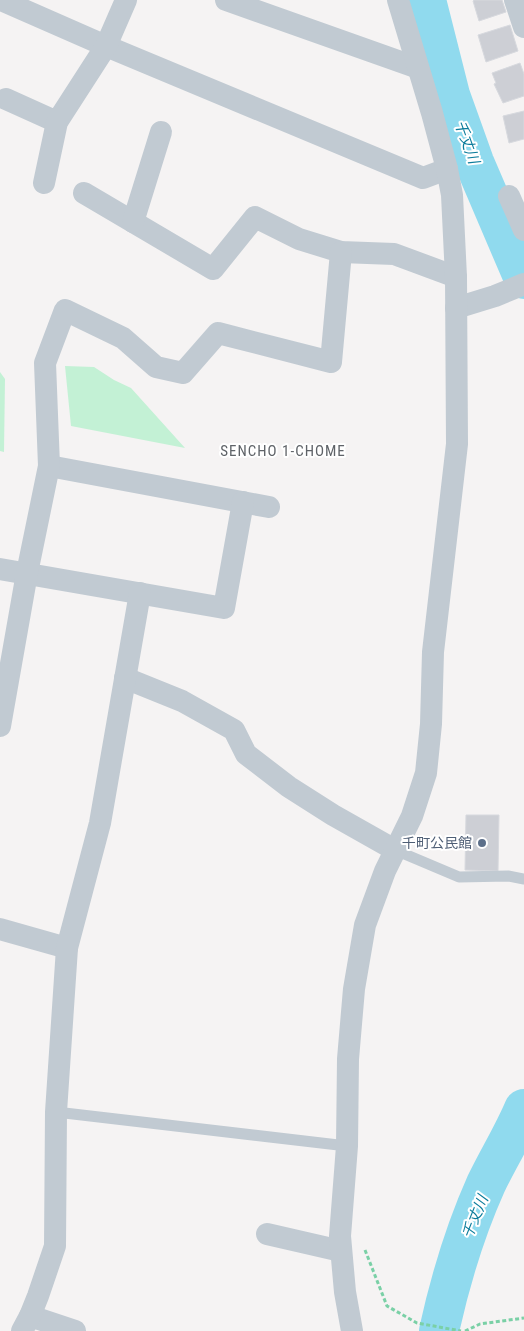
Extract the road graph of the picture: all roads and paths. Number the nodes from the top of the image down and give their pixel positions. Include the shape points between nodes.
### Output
1 (1, 0) edge
2 (126, 0) edge
3 (226, 0) edge
4 (398, 0) edge
5 (515, 0) edge
6 (524, 27) edge
7 (106, 46) junction
8 (418, 68) junction
9 (6, 99) dead end
10 (57, 122) junction
11 (161, 132) dead end
12 (447, 169) junction
13 (44, 183) dead end
14 (84, 193) dead end
15 (509, 196) dead end
16 (133, 222) junction
17 (524, 230) edge
18 (342, 252) junction
19 (456, 277) junction
20 (524, 284) edge
21 (456, 308) junction
22 (50, 466) junction
23 (243, 502) junction
24 (269, 507) dead end
25 (0, 569) edge
26 (27, 574) junction
27 (140, 593) junction
28 (8, 639) edge
29 (125, 678) junction
30 (0, 726) edge
31 (395, 850) junction
32 (524, 879) edge
33 (0, 929) edge
34 (68, 948) junction
35 (56, 1112) junction
36 (347, 1146) junction
37 (267, 1234) dead end
38 (352, 1247) junction
39 (524, 1318) edge
40 (26, 1324) edge
41 (75, 1331) edge
42 (352, 1331) edge
43 (460, 1331) edge
44 (465, 1331) edge

1 - 7 street
2 - 7 street
3 - 8 street
4 - 8 street
5 - 6 street
7 - 10 street
7 - 12 street via 423,178
8 - 12 street
9 - 10 street
10 - 13 street
11 - 16 street
12 - 19 street via 452,195
14 - 16 street
15 - 17 street
16 - 18 street via 214,269 255,217 299,239
18 - 19 street via 394,254
18 - 22 street via 331,362 218,333 183,373 156,366 123,338 66,310 45,363
19 - 21 street
20 - 21 street
21 - 31 street via 457,444 433,652 426,773 412,816
22 - 23 street
22 - 26 street
23 - 24 street
23 - 27 street via 224,608
25 - 26 street
26 - 27 street
26 - 28 street
27 - 29 street
28 - 30 street
29 - 31 street via 182,702 234,730 246,754 289,787
29 - 34 street via 100,823
31 - 32 lane via 459,877 508,876
31 - 36 street via 365,925 354,989 348,1059
33 - 34 street
34 - 35 street
35 - 36 lane
35 - 40 street via 55,1246
36 - 38 street via 340,1236
37 - 38 street
38 - 42 street via 345,1292
38 - 43 path via 387,1306 417,1323
39 - 44 path via 480,1324
40 - 41 street

